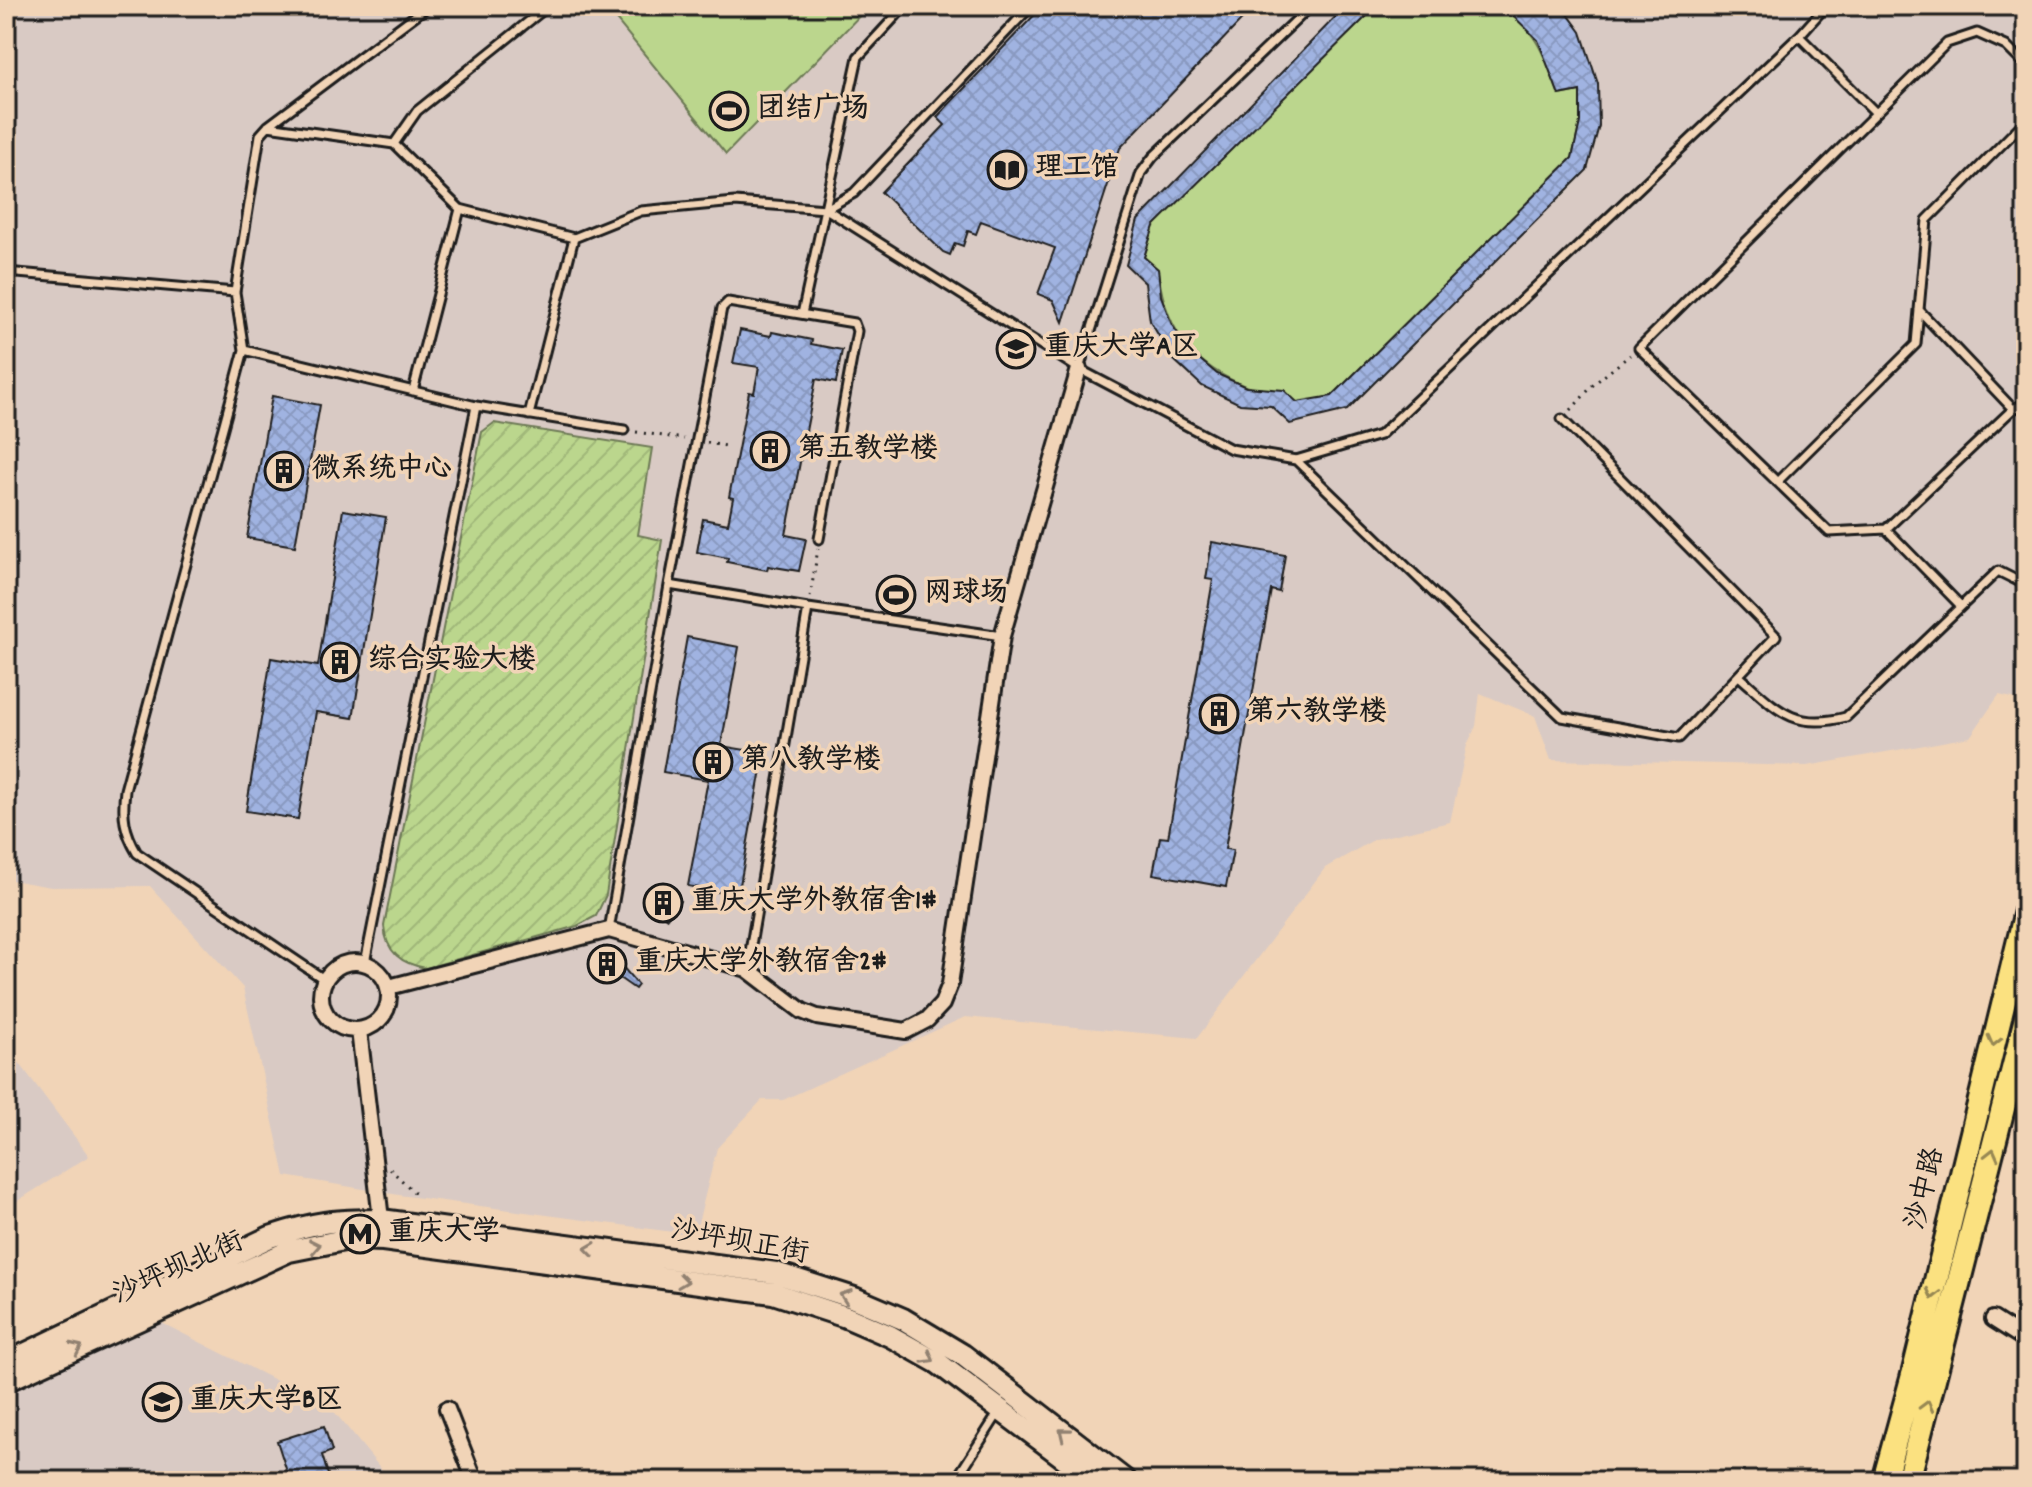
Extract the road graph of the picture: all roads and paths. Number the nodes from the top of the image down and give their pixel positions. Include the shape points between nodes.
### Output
1 (428, 6) edge
2 (548, 6) edge
3 (905, 6) edge
4 (1031, 6) edge
5 (1311, 6) edge
6 (1826, 6) edge
7 (1799, 36) junction
8 (2026, 66) edge
9 (1876, 113) junction
10 (2026, 120) edge
11 (268, 126) junction
12 (394, 144) junction
13 (460, 209) junction
14 (826, 209) junction
15 (574, 238) junction
16 (6, 272) edge
17 (235, 292) junction
18 (1919, 310) junction
19 (802, 314) junction
20 (1639, 348) junction
21 (244, 350) junction
22 (1079, 369) junction
23 (413, 391) junction
24 (2026, 403) edge
25 (476, 406) junction
26 (2013, 409) junction
27 (529, 415) junction
28 (1562, 419) joint
29 (624, 430) joint
30 (696, 441) junction
31 (726, 446) dead end
32 (1296, 460) junction
33 (1777, 482) junction
34 (1886, 529) junction
35 (819, 539) joint
36 (669, 585) junction
37 (2026, 585) edge
38 (1961, 606) junction
39 (808, 608) junction
40 (1002, 636) junction
41 (1739, 676) junction
42 (2026, 911) edge
43 (609, 930) junction
44 (365, 963) junction
45 (747, 969) junction
46 (325, 980) junction
47 (389, 987) junction
48 (2026, 1018) edge
49 (359, 1030) junction
50 (373, 1153) junction
51 (416, 1194) dead end
52 (382, 1230) junction
53 (1993, 1319) dead end
54 (2026, 1340) edge
55 (6, 1363) edge
56 (6, 1381) edge
57 (447, 1409) dead end
58 (1001, 1409) junction
59 (475, 1481) edge
60 (955, 1481) edge
61 (1095, 1481) edge
62 (1126, 1481) edge
63 (1884, 1481) edge
64 (1908, 1481) edge

1 - 11 lane
2 - 12 lane via 417,111
3 - 14 lane via 858,57
4 - 14 lane via 854,193
5 - 22 lane via 1141,173
6 - 7 lane
7 - 9 lane
7 - 32 lane via 1380,435
8 - 9 lane via 2006,46 1977,33 1947,43
9 - 20 lane
10 - 18 lane via 1927,220
11 - 12 lane
11 - 17 lane via 257,148
12 - 13 lane
13 - 15 lane
13 - 23 lane
14 - 15 lane via 735,202 641,211
14 - 19 lane
14 - 22 lane
15 - 27 lane
16 - 17 lane
17 - 21 lane
18 - 26 lane
18 - 33 lane via 1916,344
19 - 30 lane via 735,302 722,308
19 - 35 lane via 854,323 857,331
20 - 28 path via 1594,384
20 - 33 lane
21 - 23 lane
21 - 46 lane via 122,810 125,833 137,853
22 - 32 lane via 1231,449
22 - 40 street
23 - 25 lane
24 - 26 lane
25 - 27 lane
25 - 44 lane
26 - 34 lane
27 - 29 lane
28 - 41 lane via 1776,636
29 - 30 path
30 - 31 path
30 - 36 lane
32 - 41 lane via 1562,717 1679,738
33 - 34 lane via 1829,532
34 - 38 lane
35 - 39 path
36 - 39 lane
36 - 43 lane
37 - 38 lane via 1998,571
38 - 41 lane via 1846,717 1824,723 1786,717
39 - 40 lane
39 - 45 lane
40 - 45 street via 950,984 942,1004 906,1031 817,1017
42 -> 63 main road, 沙中路
43 - 45 street
43 - 47 street
44 - 46 street via 342,964
44 - 47 street via 376,968
46 - 49 street via 325,1011 339,1026
47 - 49 street via 386,1011 369,1028
64 -> 48 main road, 沙中路
49 - 50 street
50 - 51 path
50 - 52 street
52 - 55 main road, 沙坪坝北街 via 343,1220 270,1237
56 -> 52 main road, 沙坪坝北街 via 289,1251
52 -> 58 main road, 沙坪坝正街 via 773,1293 890,1336
62 -> 52 main road, 沙坪坝正街 via 963,1355 903,1319 854,1298 776,1273
53 - 54 street
57 - 59 street
58 - 60 lane
58 - 61 main road, 沙坪坝正街

